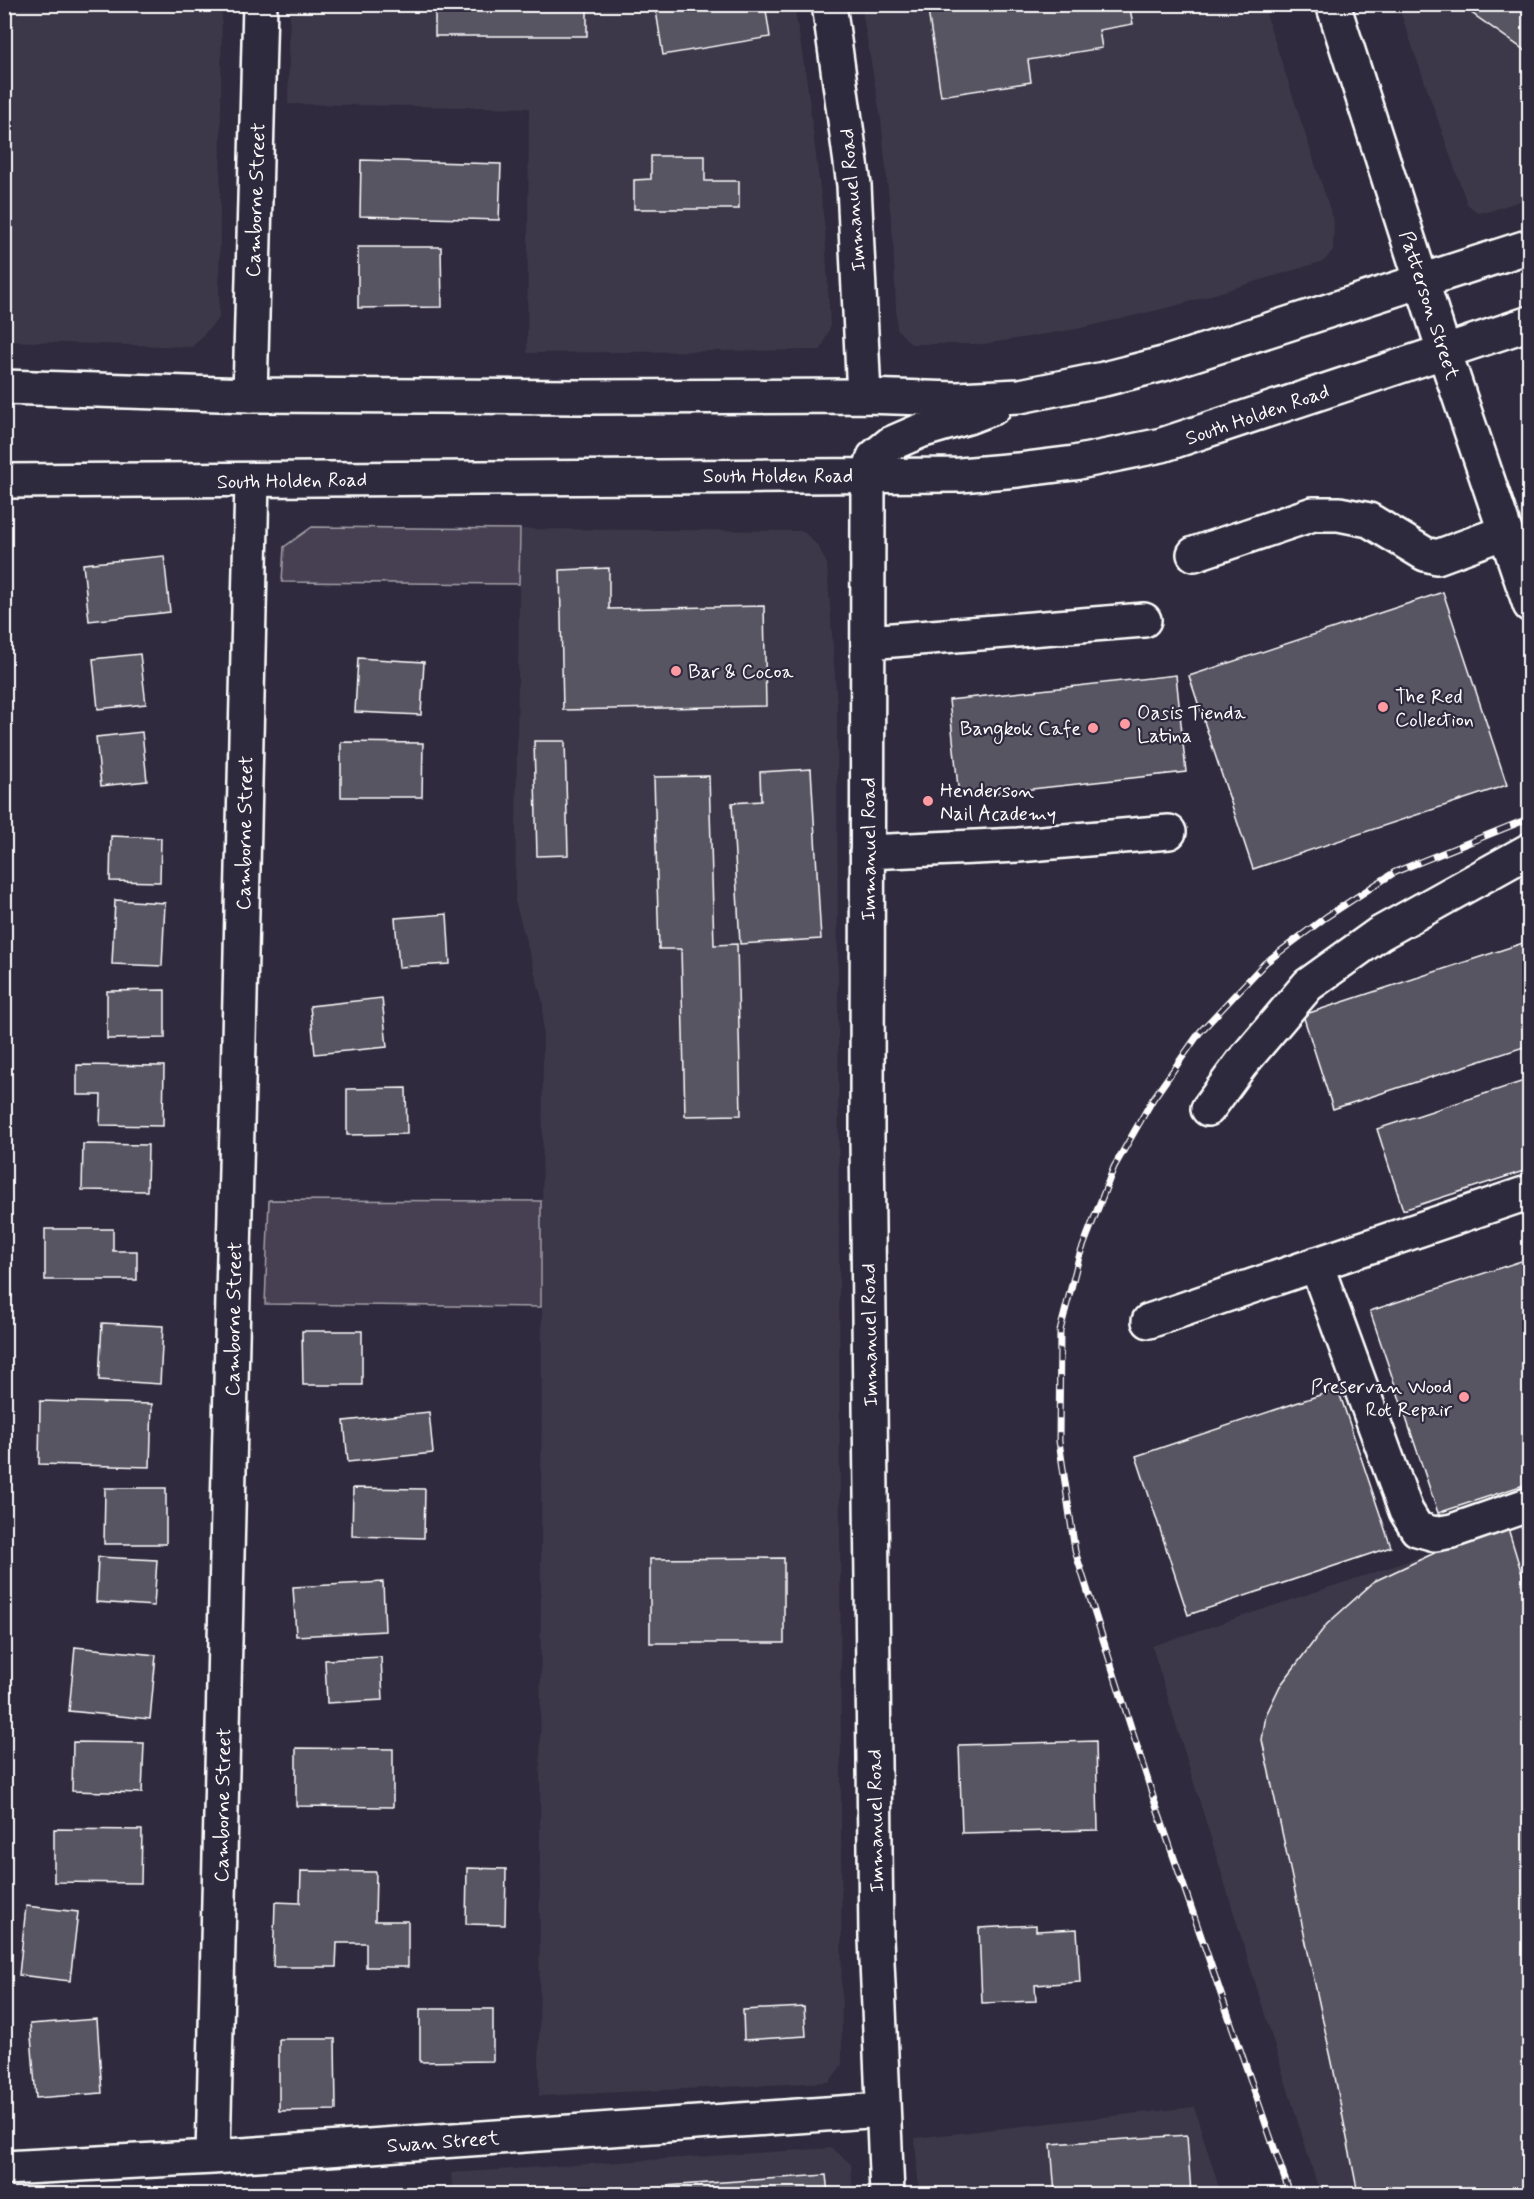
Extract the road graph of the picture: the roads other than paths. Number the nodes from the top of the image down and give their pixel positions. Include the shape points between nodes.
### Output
1 (260, 4) edge
2 (829, 4) edge
3 (1333, 4) edge
4 (1530, 246) edge
5 (1423, 281) junction
6 (1530, 322) edge
7 (1444, 351) junction
8 (4, 387) edge
9 (250, 394) junction
10 (864, 396) junction
11 (1020, 396) junction
12 (868, 475) junction
13 (4, 481) edge
14 (252, 481) junction
15 (1505, 532) junction
16 (1194, 554) dead end
17 (1530, 605) edge
18 (1143, 620) dead end
19 (868, 642) junction
20 (1169, 832) dead end
21 (1530, 850) edge
22 (867, 852) junction
23 (1208, 1109) dead end
24 (1530, 1192) edge
25 (1316, 1264) junction
26 (1149, 1321) dead end
27 (1530, 1504) edge
28 (882, 2110) junction
29 (213, 2157) junction
30 (4, 2168) edge
31 (887, 2194) edge

1 - 9 street, Camborne Street
2 - 10 street, Immanuel Road via 854,185
3 - 5 street, Patterson Street
4 - 5 street
5 - 7 street, Patterson Street
5 - 11 street via 1163,364
6 - 7 street, South Holden Road
7 - 12 street, South Holden Road via 1152,447 1018,470 960,475
7 - 15 street, Patterson Street
8 - 9 street
9 - 10 street
10 - 11 street
11 - 12 street via 890,444 874,457
12 - 14 street, South Holden Road
12 - 19 street, Immanuel Road
13 - 14 street, South Holden Road
14 - 29 street, Camborne Street
15 - 16 street via 1437,557 1425,554 1369,520 1313,514
15 - 17 street, Patterson Street
18 - 19 street
19 - 22 street, Immanuel Road
20 - 22 street
21 - 23 street via 1378,934 1308,985
22 - 28 street, Immanuel Road via 876,1927
24 - 25 street
25 - 26 street
25 - 27 street via 1406,1511 1417,1529 1435,1534 1452,1531
28 - 29 street, Swan Street
28 - 31 street, Immanuel Road
29 - 30 street, Swan Street

